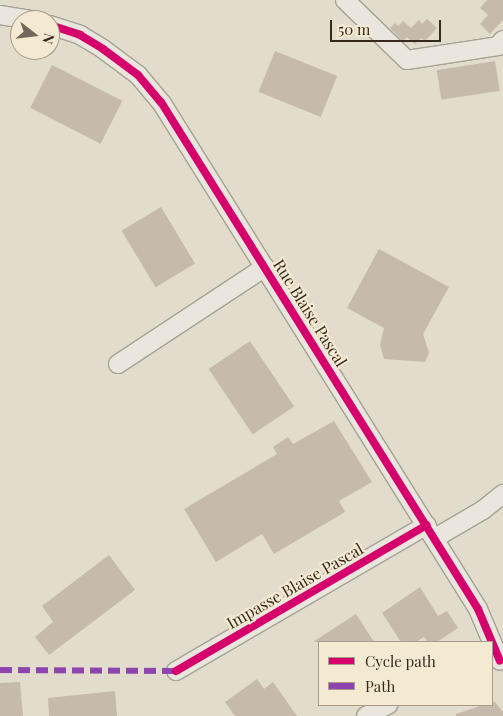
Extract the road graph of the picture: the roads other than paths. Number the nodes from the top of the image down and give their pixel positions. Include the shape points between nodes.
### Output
1 (346, 0) edge
2 (60, 28) edge
3 (503, 40) edge
4 (265, 267) junction
5 (118, 364) dead end
6 (503, 494) edge
7 (431, 531) junction
8 (490, 641) edge
9 (493, 648) edge
10 (498, 661) edge
11 (176, 671) dead end
12 (386, 706) edge
13 (366, 716) edge

1 - 3 street via 407,60 498,46
2 - 4 street, Rue Blaise Pascal via 80,35 138,75 161,102
4 - 5 street
4 - 7 street, Rue Blaise Pascal
6 - 7 street, Impasse Blaise Pascal via 483,510
7 - 8 street, Rue Blaise Pascal via 478,609
7 - 11 street, Impasse Blaise Pascal
9 - 10 street, Rue Blaise Pascal
12 - 13 street

